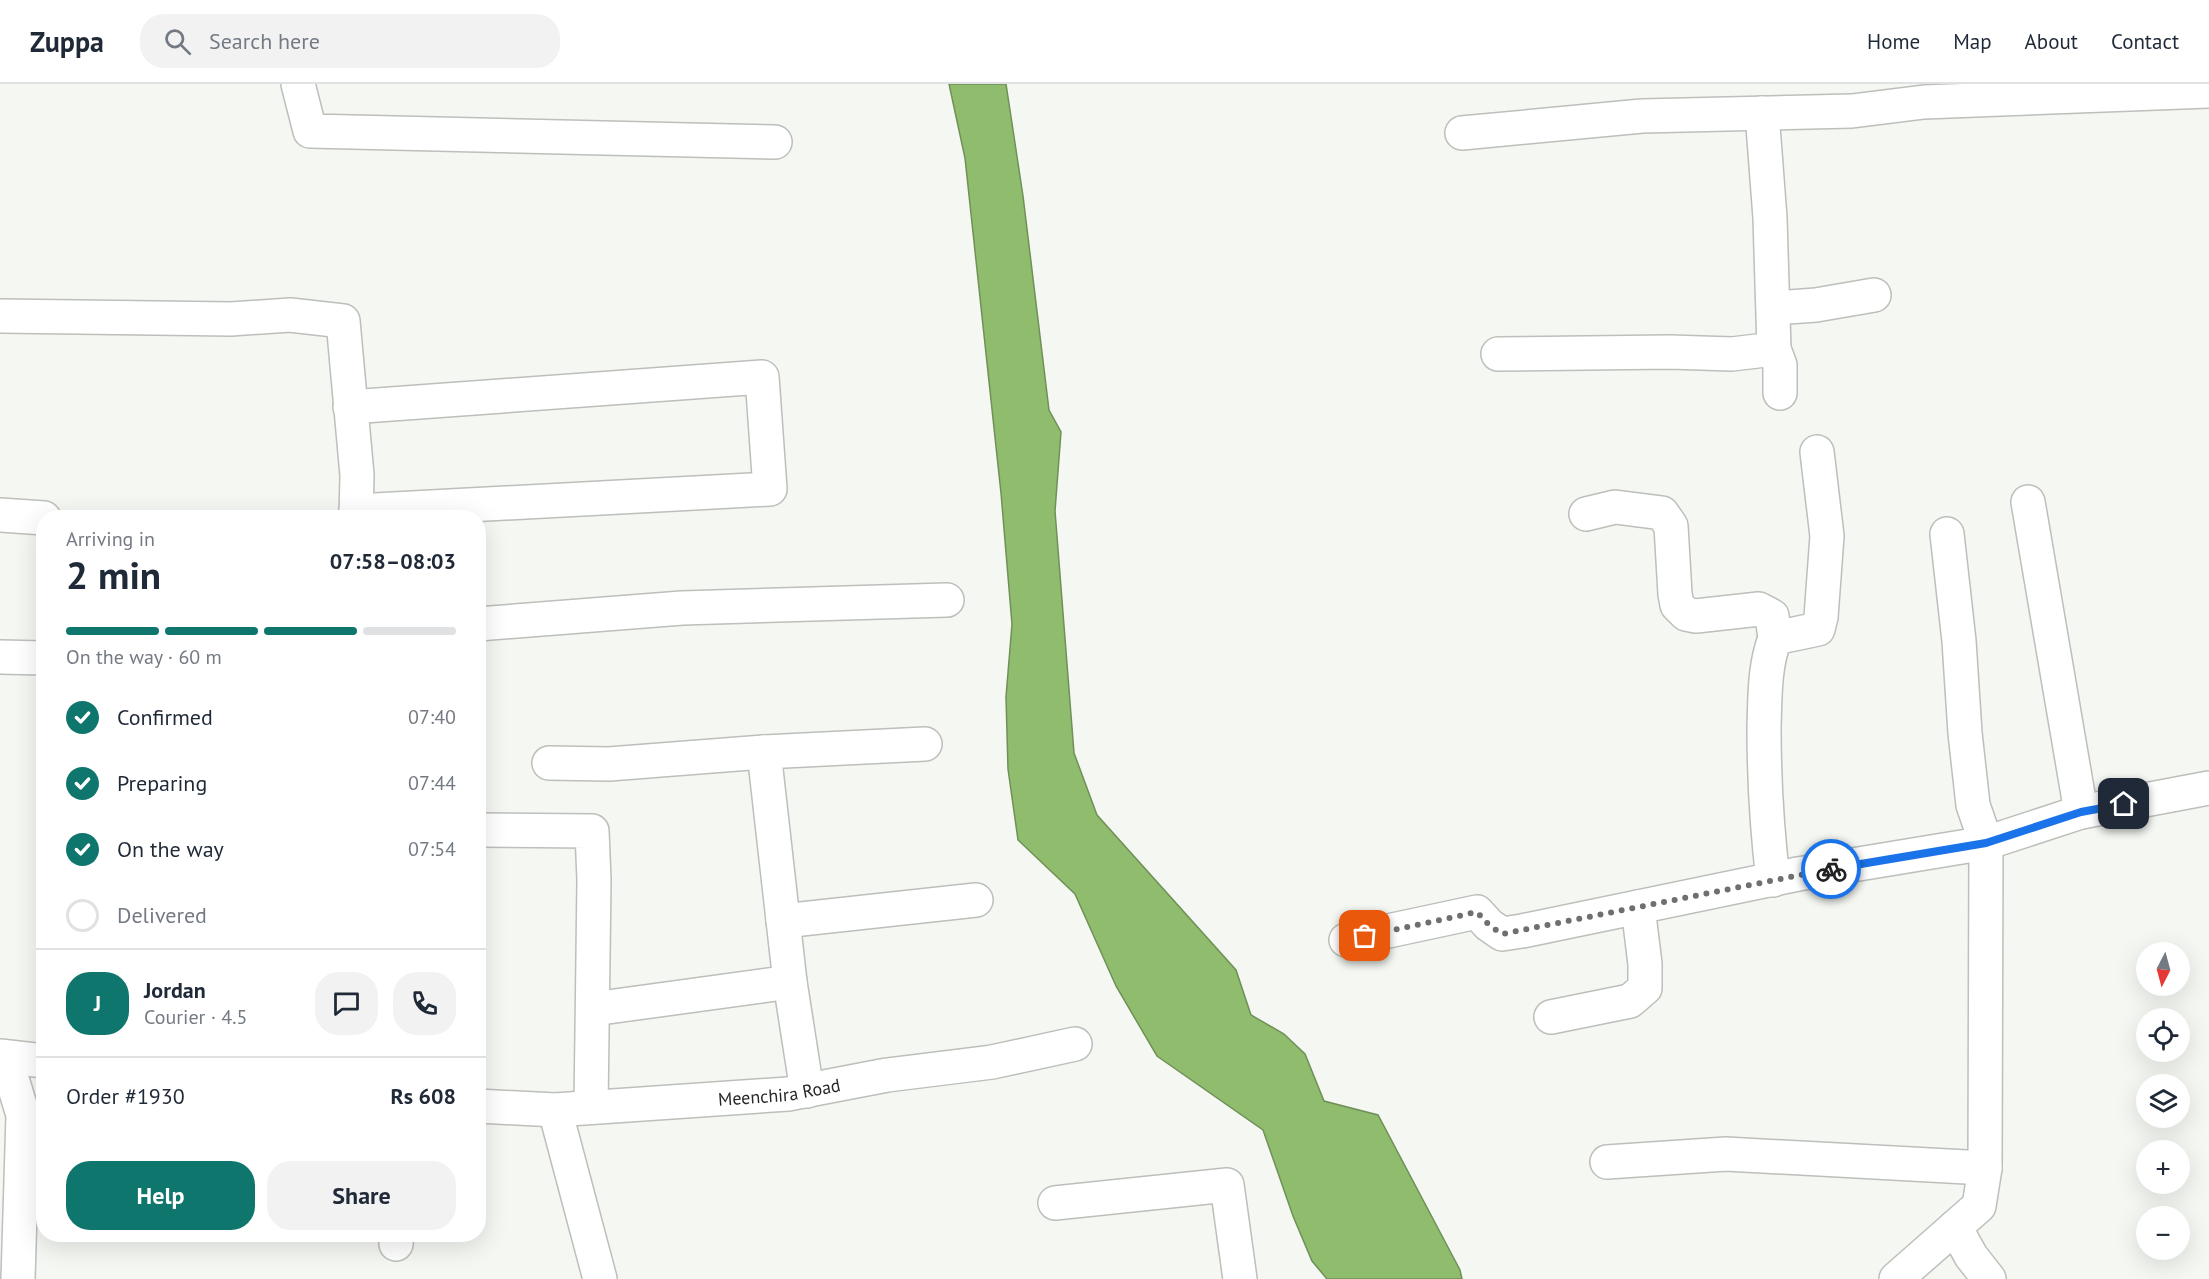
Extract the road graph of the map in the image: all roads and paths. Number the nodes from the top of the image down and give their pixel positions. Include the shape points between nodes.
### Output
1 (298, 84) edge
2 (2209, 91) edge
3 (1862, 97) edge
4 (1762, 113) junction
5 (1462, 133) dead end
6 (775, 142) dead end
7 (1874, 295) dead end
8 (1774, 308) junction
9 (0, 316) edge
10 (1774, 349) junction
11 (1498, 354) dead end
12 (1780, 393) dead end
13 (350, 407) junction
14 (1817, 452) dead end
15 (2028, 502) dead end
16 (356, 510) edge
17 (422, 510) edge
18 (1586, 514) dead end
19 (0, 515) edge
20 (36, 517) edge
21 (1947, 534) dead end
22 (947, 600) dead end
23 (486, 623) edge
24 (1775, 638) junction
25 (0, 657) edge
26 (36, 658) edge
27 (925, 744) dead end
28 (764, 752) junction
29 (549, 763) dead end
30 (2209, 788) edge
31 (2081, 812) junction
32 (486, 830) edge
33 (1986, 843) junction
34 (1773, 880) junction
35 (976, 900) dead end
36 (1638, 907) junction
37 (783, 921) junction
38 (1346, 940) dead end
39 (790, 982) junction
40 (593, 1009) junction
41 (1551, 1017) dead end
42 (1076, 1044) dead end
43 (0, 1056) edge
44 (36, 1060) edge
45 (0, 1068) edge
46 (807, 1090) junction
47 (486, 1106) edge
48 (591, 1107) junction
49 (555, 1110) junction
50 (1606, 1162) dead end
51 (1985, 1168) junction
52 (1055, 1203) dead end
53 (1954, 1227) junction
54 (18, 1279) edge
55 (600, 1279) edge
56 (1240, 1279) edge
57 (1896, 1279) edge
58 (1989, 1279) edge

1 - 6 street via 310,131
2 - 3 street via 1924,102
3 - 4 street
4 - 5 street via 1642,116
4 - 8 street
7 - 8 street
8 - 10 street
9 - 13 street via 231,319 290,315 343,321
10 - 11 street via 1732,354
10 - 12 street via 1780,365
13 - 16 street
13 - 17 street via 762,377 770,489
14 - 24 street via 1827,536 1821,617 1818,629
15 - 31 street
18 - 24 street via 1616,507 1662,513 1671,526 1677,605 1686,614 1696,616 1759,609 1772,616
19 - 20 street
21 - 33 street via 1973,805
22 - 23 street via 682,608
24 - 34 street via 1769,655 1764,716
25 - 26 street
27 - 28 street
28 - 29 street via 609,764
28 - 37 street
30 - 31 street
31 - 33 street
32 - 40 street via 592,831
33 - 34 street
33 - 51 street
34 - 36 street
35 - 37 street
36 - 38 street via 1502,934 1477,912
36 - 41 street via 1646,964 1645,988 1630,1002
37 - 39 street
39 - 40 street
39 - 46 street
40 - 48 street
42 - 46 street, Meenchira Road via 992,1062
43 - 44 street
45 - 54 street via 13,1082 23,1115
46 - 48 street, Meenchira Road
47 - 49 street, Meenchira Road
48 - 49 street, Meenchira Road
49 - 55 street
50 - 51 street via 1726,1154
51 - 53 street via 1979,1206
52 - 56 street via 1227,1185
53 - 57 street
53 - 58 street

